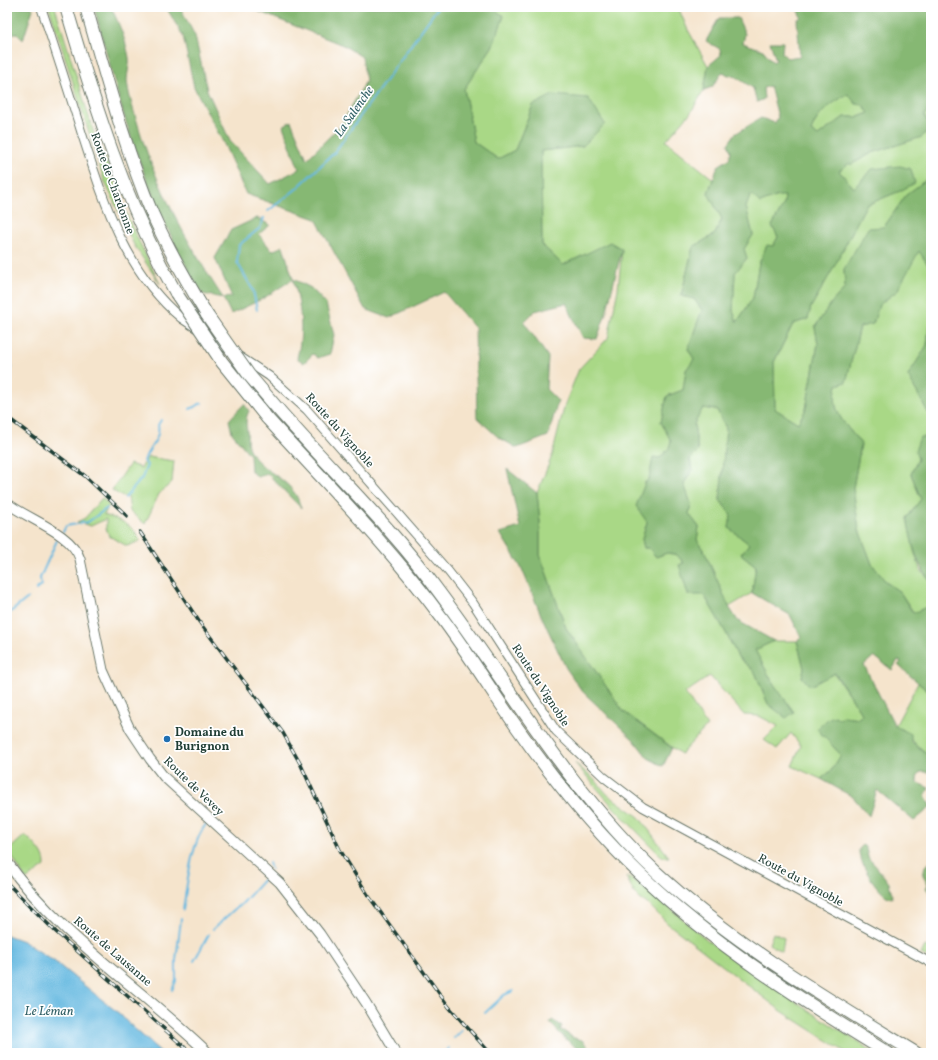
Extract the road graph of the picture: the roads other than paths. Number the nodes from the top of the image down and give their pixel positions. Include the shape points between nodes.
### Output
1 (41, 7) edge
2 (66, 7) edge
3 (86, 7) edge
4 (283, 387) joint
5 (7, 503) edge
6 (7, 862) edge
7 (931, 962) edge
8 (208, 1053) edge
9 (396, 1053) edge
10 (888, 1053) edge
11 (916, 1053) edge

1 - 4 street, Route de Chardonne via 100,189 126,250 140,273 168,307 194,328
2 - 10 highway, bridge via 120,176 141,226 176,293 218,356 267,418 397,559 444,621 544,765 601,834 670,901 726,947 806,1002
3 - 11 highway, bridge via 119,121 144,194 175,261 207,315 246,370 278,409 391,532 438,589 571,778 656,872 726,930 774,964
4 - 7 street, Route du Vignoble via 307,410 448,571 473,603 556,731 604,776 643,807
5 - 9 main road, Route de Vevey via 62,536 77,552 103,670 130,729 150,759 164,777 280,883 336,958
6 - 8 main road, Route de Lausanne via 25,886 57,919

